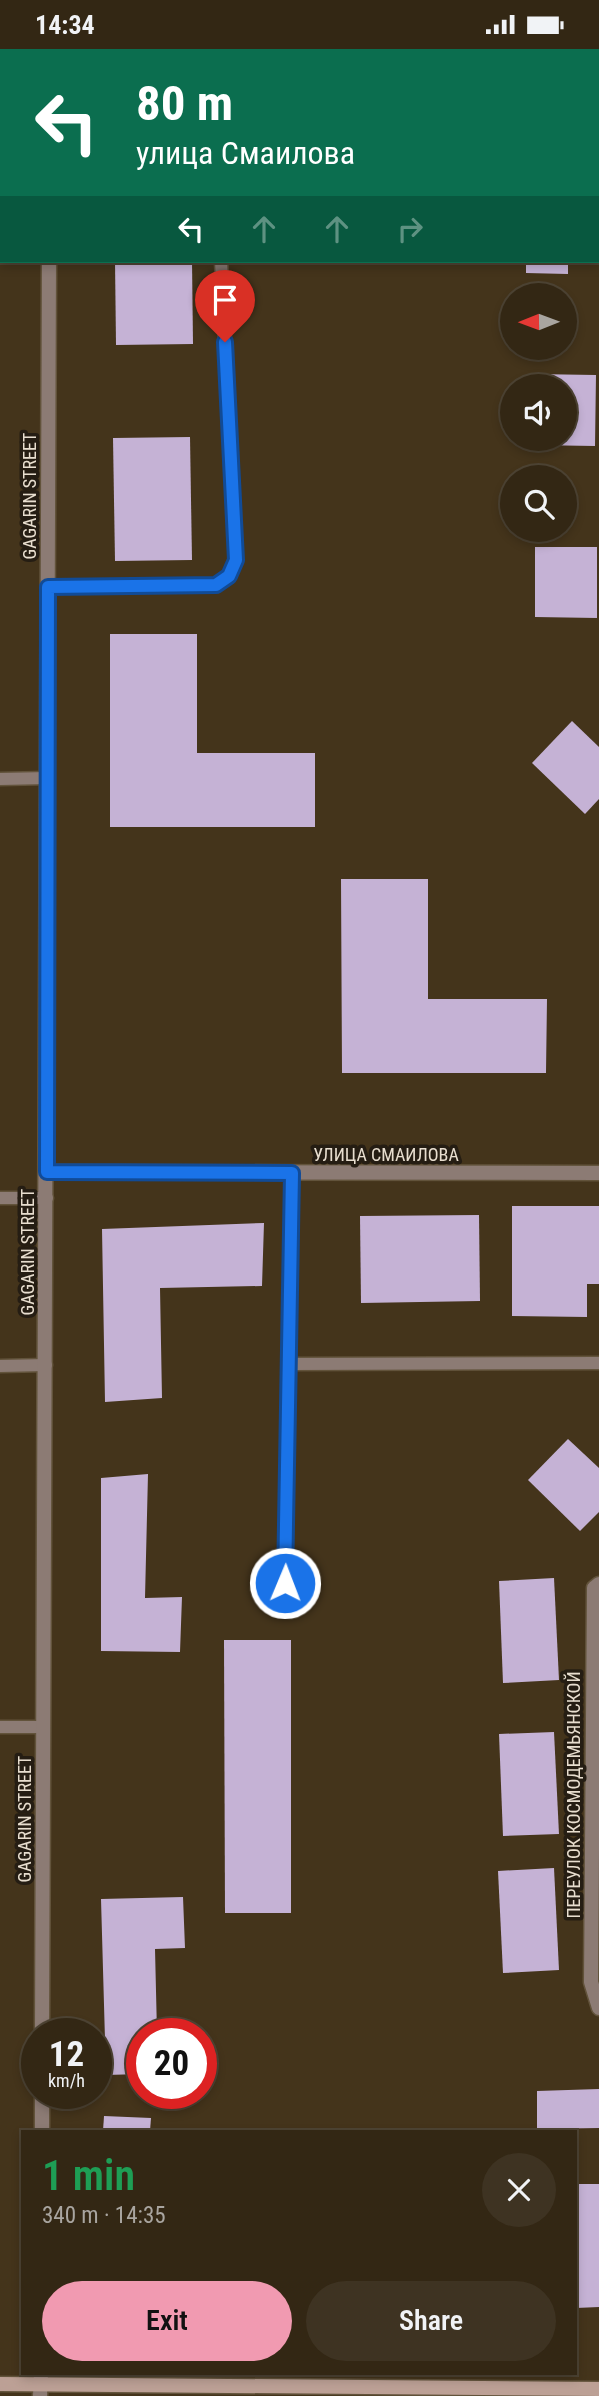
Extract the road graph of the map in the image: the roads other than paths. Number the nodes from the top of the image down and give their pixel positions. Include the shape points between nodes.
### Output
1 (49, 263) edge
2 (221, 263) edge
3 (48, 587) junction
4 (48, 778) junction
5 (0, 779) edge
6 (47, 1172) junction
7 (292, 1173) junction
8 (599, 1174) edge
9 (0, 1198) edge
10 (47, 1198) junction
11 (599, 1363) edge
12 (289, 1364) junction
13 (46, 1365) junction
14 (0, 1366) edge
15 (285, 1583) dead end
16 (599, 1584) edge
17 (0, 1727) edge
18 (43, 1727) junction
19 (599, 2008) edge
20 (42, 2018) edge
21 (42, 2109) edge
22 (42, 2130) edge
23 (40, 2384) edge
24 (0, 2385) edge
25 (599, 2389) edge

1 - 3 street, GAGARIN STREET
2 - 3 lane via 236,560 229,576 216,585
3 - 4 street, GAGARIN STREET
4 - 5 lane
4 - 6 street, GAGARIN STREET
6 - 7 street, УЛИЦА СМАИЛОВА
6 - 10 street, GAGARIN STREET
7 - 8 street, УЛИЦА СМАИЛОВА
7 - 12 lane
9 - 10 lane
10 - 13 street, GAGARIN STREET
11 - 12 lane
12 - 15 lane
13 - 14 lane
13 - 18 street, GAGARIN STREET
16 - 19 street, ПЕРЕУЛОК КОСМОДЕМЬЯНСКОЙ via 594,1588 591,1982
17 - 18 lane
18 - 20 street, GAGARIN STREET
21 - 22 street
23 - 24 main road
23 - 25 main road

